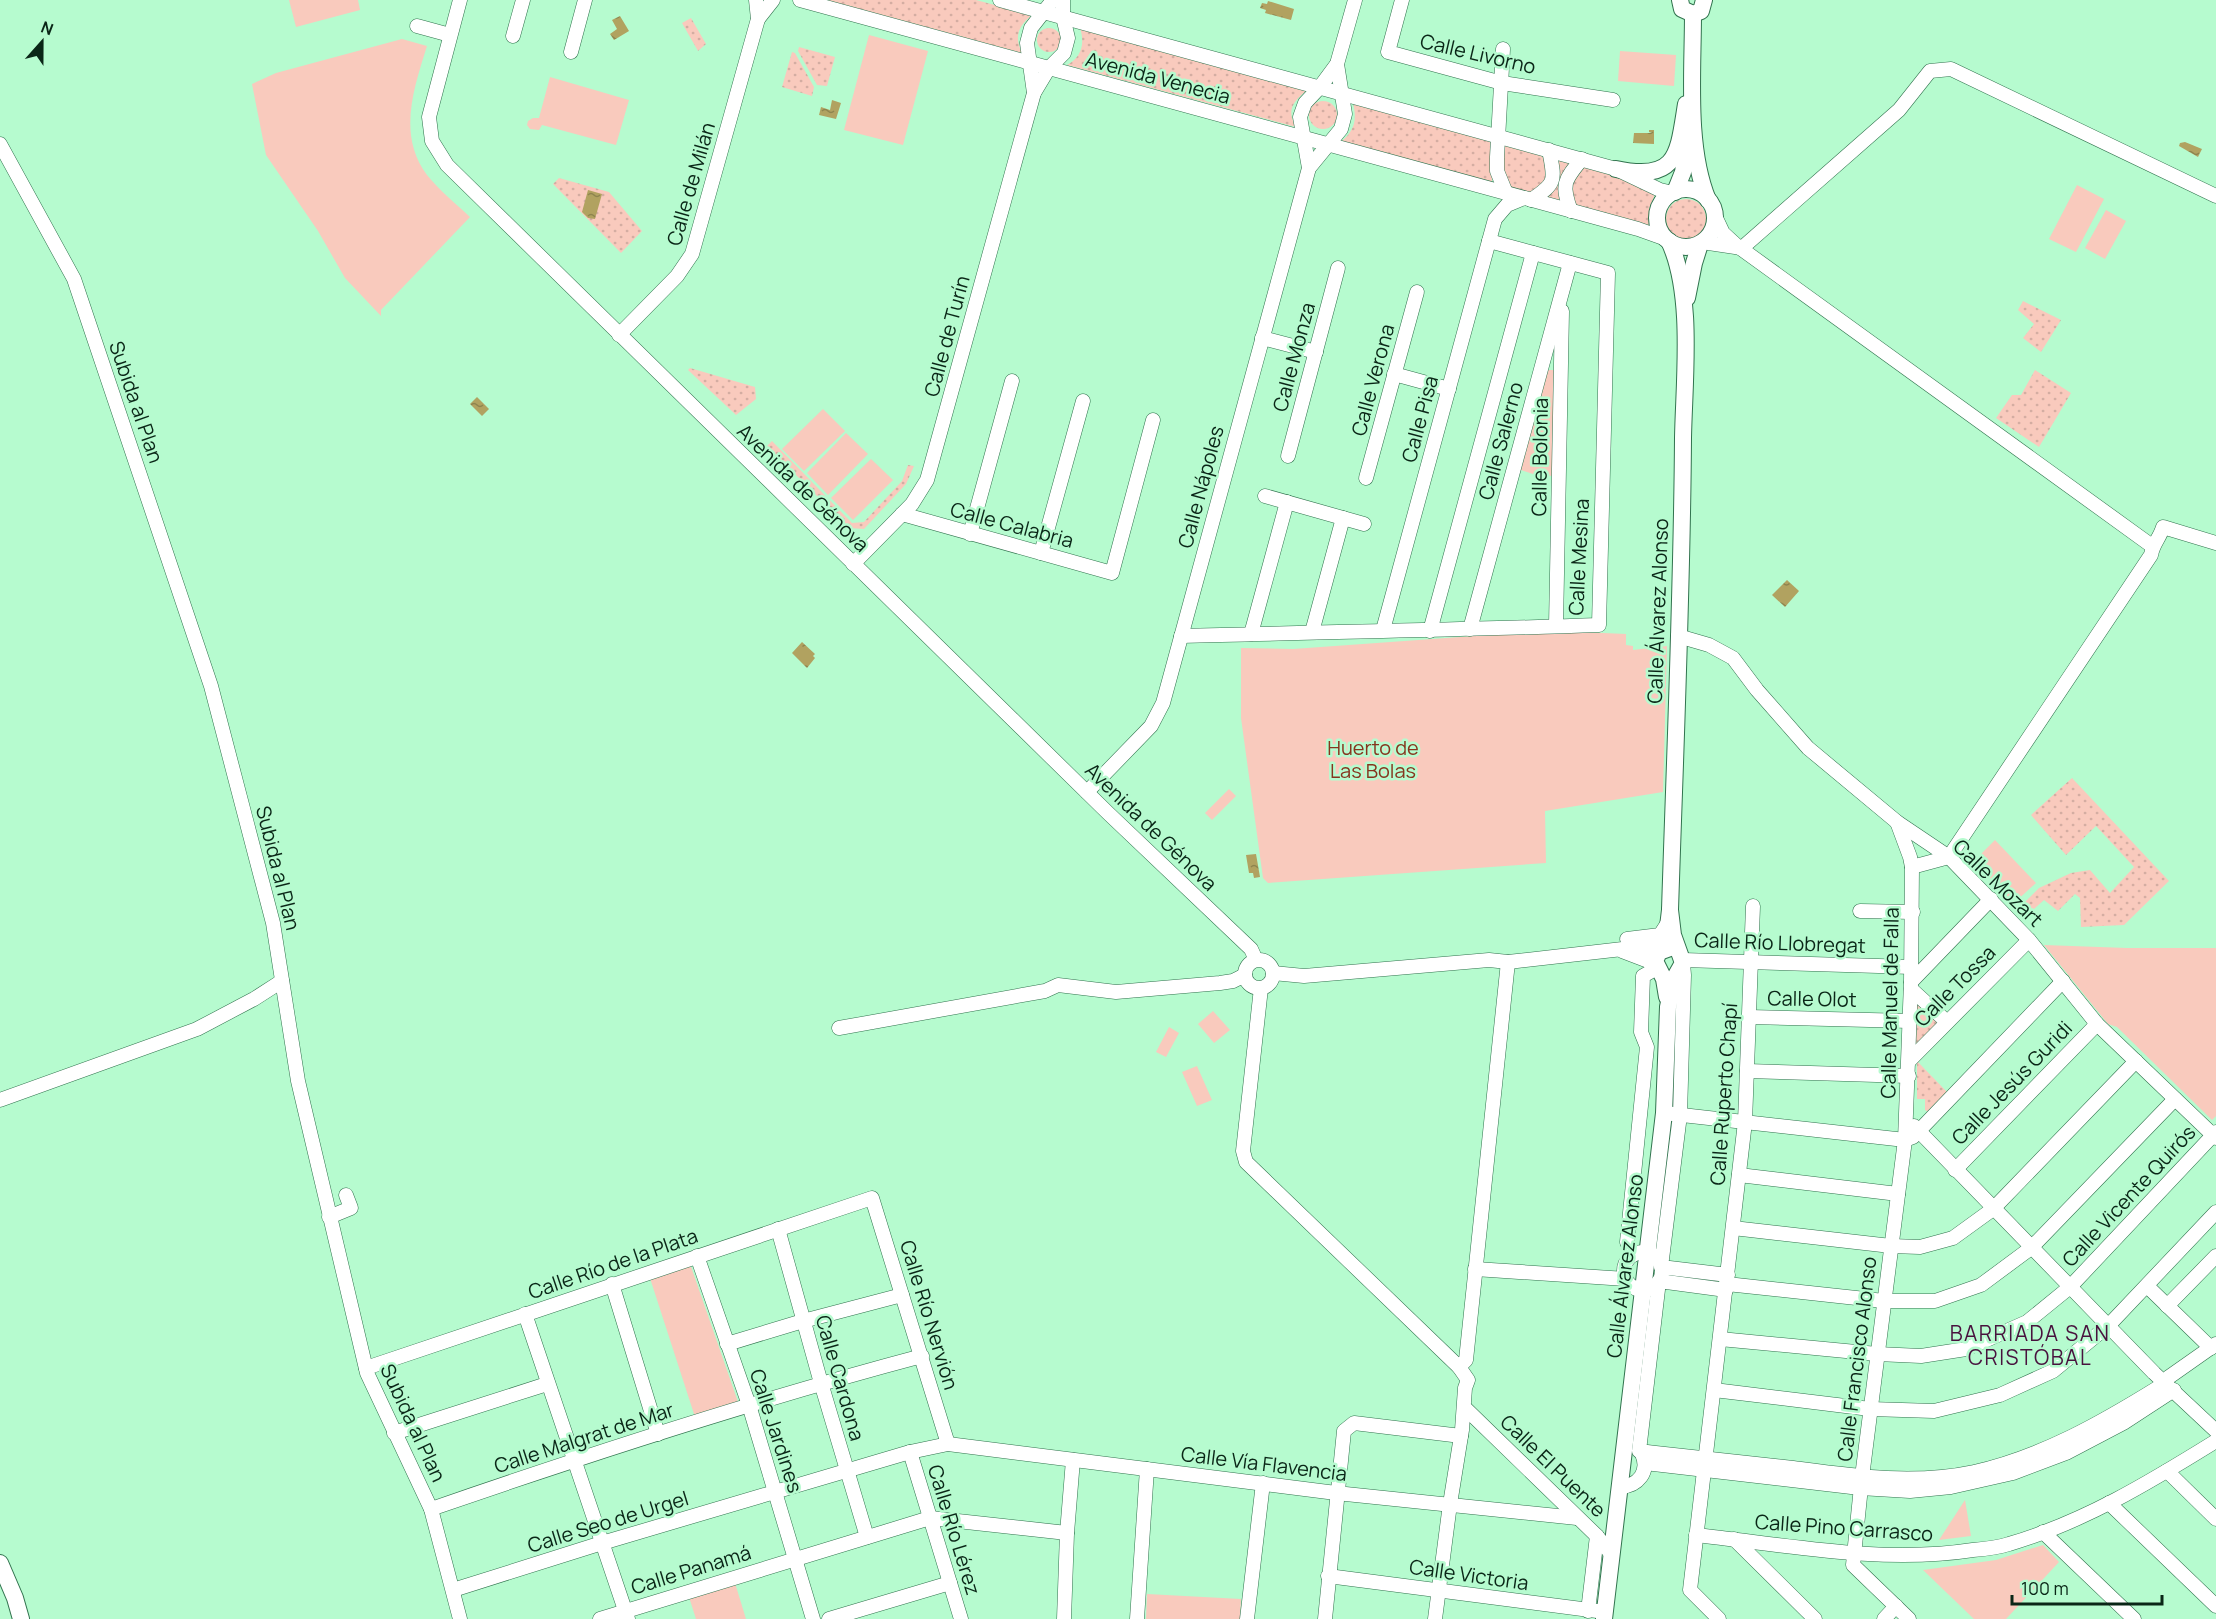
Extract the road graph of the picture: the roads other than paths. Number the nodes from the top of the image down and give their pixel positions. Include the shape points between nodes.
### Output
1 (460, 0) edge
2 (523, 0) edge
3 (585, 0) edge
4 (756, 0) edge
5 (774, 0) edge
6 (800, 0) edge
7 (1000, 0) edge
8 (1053, 0) edge
9 (1063, 0) edge
10 (1355, 0) edge
11 (1402, 0) edge
12 (1680, 0) edge
13 (1704, 0) edge
14 (1043, 12) junction
15 (1694, 14) junction
16 (1063, 17) junction
17 (758, 19) junction
18 (417, 26) dead end
19 (450, 35) junction
20 (513, 36) dead end
21 (1503, 49) dead end
22 (571, 52) dead end
23 (1693, 58) junction
24 (1031, 63) junction
25 (1337, 64) junction
26 (1049, 68) junction
27 (1502, 83) junction
28 (1320, 87) junction
29 (1034, 93) junction
30 (1342, 93) junction
31 (1613, 100) dead end
32 (1499, 136) junction
33 (1304, 138) junction
34 (0, 144) edge
35 (1327, 145) junction
36 (1549, 150) junction
37 (1582, 159) junction
38 (1309, 168) junction
39 (1616, 169) junction
40 (1481, 186) junction
41 (1674, 192) junction
42 (1506, 193) junction
43 (2216, 196) edge
44 (1528, 199) junction
45 (1711, 208) junction
46 (1571, 211) junction
47 (1495, 219) junction
48 (1667, 240) junction
49 (1489, 241) junction
50 (1701, 243) junction
51 (1742, 248) junction
52 (1533, 253) junction
53 (1570, 263) junction
54 (1338, 268) dead end
55 (1563, 289) junction
56 (1417, 292) dead end
57 (1685, 313) junction
58 (619, 335) junction
59 (1263, 338) junction
60 (1316, 352) junction
61 (1394, 374) junction
62 (1012, 381) dead end
63 (1449, 389) junction
64 (1083, 401) dead end
65 (1153, 420) dead end
66 (1288, 456) dead end
67 (1366, 478) dead end
68 (1265, 496) dead end
69 (1287, 502) junction
70 (902, 514) junction
71 (1343, 518) junction
72 (1364, 524) dead end
73 (970, 534) junction
74 (2216, 543) edge
75 (2152, 546) junction
76 (1041, 553) junction
77 (853, 564) junction
78 (1556, 626) junction
79 (1470, 629) junction
80 (1383, 630) junction
81 (1430, 631) junction
82 (1312, 632) junction
83 (1251, 633) junction
84 (1181, 636) junction
85 (1678, 636) junction
86 (1087, 792) junction
87 (1897, 822) junction
88 (1949, 857) junction
89 (1912, 867) junction
90 (1991, 899) junction
91 (1753, 906) dead end
92 (1860, 911) dead end
93 (1913, 912) junction
94 (1670, 915) junction
95 (2029, 940) junction
96 (1594, 951) junction
97 (1682, 958) junction
98 (1256, 960) junction
99 (1508, 962) junction
100 (1750, 962) junction
101 (1655, 966) junction
102 (1912, 967) junction
103 (1273, 973) junction
104 (1245, 975) junction
105 (282, 981) junction
106 (2063, 981) junction
107 (1911, 986) junction
108 (1261, 988) junction
109 (1668, 1007) junction
110 (1749, 1017) junction
111 (1910, 1021) junction
112 (1947, 1022) junction
113 (2097, 1024) junction
114 (839, 1028) dead end
115 (1909, 1061) junction
116 (2136, 1061) junction
117 (1747, 1071) junction
118 (1909, 1076) junction
119 (2175, 1099) junction
120 (0, 1100) edge
121 (1672, 1114) junction
122 (1907, 1114) junction
123 (1745, 1122) junction
124 (1918, 1132) junction
125 (2215, 1135) edge
126 (1905, 1140) junction
127 (1955, 1170) junction
128 (1739, 1175) junction
129 (1898, 1194) junction
130 (346, 1195) dead end
131 (872, 1198) joint
132 (1993, 1209) junction
133 (2216, 1212) edge
134 (329, 1217) junction
135 (1733, 1228) junction
136 (778, 1229) junction
137 (1891, 1246) junction
138 (2031, 1248) junction
139 (1641, 1254) junction
140 (697, 1256) junction
141 (2216, 1256) edge
142 (1661, 1267) junction
143 (1475, 1269) junction
144 (1626, 1279) junction
145 (1727, 1283) junction
146 (612, 1284) junction
147 (1651, 1286) junction
148 (2147, 1286) junction
149 (2070, 1287) junction
150 (902, 1295) junction
151 (1884, 1301) junction
152 (2168, 1306) junction
153 (525, 1314) junction
154 (803, 1321) junction
155 (2109, 1325) junction
156 (1720, 1339) junction
157 (727, 1344) junction
158 (2214, 1346) edge
159 (1877, 1354) junction
160 (922, 1356) junction
161 (1459, 1367) junction
162 (366, 1368) junction
163 (821, 1383) junction
164 (547, 1384) junction
165 (2169, 1386) junction
166 (1714, 1390) junction
167 (749, 1405) junction
168 (1465, 1408) junction
169 (1870, 1409) junction
170 (2216, 1431) edge
171 (394, 1433) junction
172 (658, 1434) junction
173 (1461, 1436) junction
174 (2216, 1441) edge
175 (948, 1444) junction
176 (910, 1452) junction
177 (1636, 1452) junction
178 (573, 1460) junction
179 (1073, 1460) junction
180 (1704, 1464) junction
181 (1147, 1469) junction
182 (847, 1471) junction
183 (2167, 1471) junction
184 (1861, 1482) junction
185 (1263, 1483) junction
186 (1620, 1487) junction
187 (776, 1492) junction
188 (1336, 1493) junction
189 (2109, 1503) junction
190 (1450, 1504) junction
191 (431, 1509) junction
192 (930, 1518) junction
193 (1577, 1518) junction
194 (2216, 1519) edge
195 (2043, 1532) junction
196 (1067, 1533) junction
197 (1696, 1535) junction
198 (1597, 1536) junction
199 (867, 1537) junction
200 (1734, 1539) junction
201 (602, 1543) junction
202 (1854, 1552) junction
203 (1611, 1554) junction
204 (795, 1559) junction
205 (0, 1563) edge
206 (1328, 1576) junction
207 (950, 1583) junction
208 (453, 1590) junction
209 (1438, 1590) junction
210 (1896, 1606) junction
211 (2216, 1606) edge
212 (1599, 1614) edge
213 (626, 1615) edge
214 (21, 1619) edge
215 (460, 1619) edge
216 (600, 1619) edge
217 (813, 1619) edge
218 (829, 1619) edge
219 (961, 1619) edge
220 (1064, 1619) edge
221 (1137, 1619) edge
222 (1247, 1619) edge
223 (1325, 1619) edge
224 (1435, 1619) edge
225 (1719, 1619) edge
226 (1815, 1619) edge
227 (1884, 1619) edge
228 (1910, 1619) edge
229 (2134, 1619) edge

1 - 19 street, Avenida de Génova
2 - 20 street
3 - 22 street
4 - 17 street, Calle de Milán
5 - 17 street, Calle de Milán
6 - 24 street, Avenida Venecia
7 - 14 street, Avenida Venecia
8 - 14 street
9 - 16 street
10 - 25 street
11 - 27 street, Calle Livorno via 1388,52
12 - 15 main road via 1683,9
13 - 15 main road via 1703,7
14 - 16 street, Avenida Venecia
14 - 24 street via 1031,28 1027,43
15 - 23 main road
16 - 26 street via 1068,38 1064,53
16 - 28 street, Avenida Venecia
17 - 58 street, Calle de Milán via 692,254 677,276
18 - 19 street
19 - 58 street, Avenida de Génova via 429,117 436,150 459,179
21 - 27 street
23 - 39 main road via 1679,145 1672,159 1660,169 1644,173
23 - 41 main road via 1688,151
23 - 45 main road via 1695,151
24 - 26 street, Avenida Venecia
24 - 29 street, Calle de Turín
25 - 28 street
25 - 30 street
26 - 29 street, Calle de Turín
26 - 33 street, Avenida Venecia
27 - 31 street, Calle Livorno
27 - 32 street
28 - 30 street, Avenida Venecia
28 - 33 street via 1305,103 1300,117
29 - 70 street, Calle de Turín via 929,472 917,497
30 - 32 street, Avenida Venecia
30 - 35 street via 1345,114 1341,129
32 - 36 street, Avenida Venecia
32 - 42 street via 1497,171
33 - 35 street, Avenida Venecia
33 - 38 street, Calle Nápoles
34 - 105 street, Subida al Plan via 74,279 211,686 273,923
35 - 38 street, Calle Nápoles
35 - 40 street, Avenida Venecia
36 - 37 street, Avenida Venecia
36 - 44 street via 1553,173 1549,188
37 - 39 street, Avenida Venecia
37 - 46 street via 1567,176 1564,191
38 - 59 street, Calle Nápoles
39 - 41 street, Avenida Venecia via 1659,190
40 - 42 street, Avenida Venecia
40 - 47 street via 1494,205
41 - 45 main road via 1691,190 1700,194
41 - 48 main road via 1663,201 1657,216 1658,227
42 - 44 street, Avenida Venecia
43 - 51 street via 1951,69 1930,71 1899,110
44 - 46 street, Avenida Venecia
44 - 47 street via 1507,205
45 - 50 main road via 1712,231
45 - 51 street via 1723,233
46 - 48 street, Avenida Venecia
47 - 49 street, Calle Pisa
48 - 50 main road via 1686,247
48 - 57 main road, Calle Álvarez Alonso via 1678,266
49 - 52 street, Calle Mesina
49 - 63 street, Calle Pisa
50 - 51 street
50 - 57 main road, Calle Álvarez Alonso
51 - 75 street
52 - 53 street, Calle Mesina
52 - 81 street
53 - 55 street, Calle Salerno
53 - 78 street, Calle Mesina via 1608,273 1599,625
54 - 60 street, Calle Monza
55 - 78 street, Calle Bolonia
55 - 79 street, Calle Salerno
56 - 61 street, Calle Verona
57 - 85 main road, Calle Álvarez Alonso
58 - 77 street, Avenida de Génova
59 - 60 street
59 - 84 street, Calle Nápoles
60 - 66 street, Calle Monza
61 - 63 street
61 - 67 street, Calle Verona
62 - 73 street
63 - 80 street, Calle Pisa
64 - 76 street
65 - 76 street, Calle Calabria via 1112,573
68 - 69 street
69 - 71 street
69 - 83 street
70 - 73 street, Calle Calabria
70 - 77 street, Calle de Turín
71 - 72 street
71 - 82 street
73 - 76 street, Calle Calabria
74 - 75 street via 2163,527
75 - 88 street via 2151,555
77 - 86 street, Avenida de Génova
78 - 79 street, Calle Mesina
79 - 81 street, Calle Mesina
80 - 81 street, Calle Mesina
80 - 82 street, Calle Mesina
82 - 83 street, Calle Mesina
83 - 84 street, Calle Mesina
84 - 86 street, Calle Nápoles via 1155,720
85 - 87 street, Calle Mozart via 1709,645 1733,658 1808,748
85 - 94 main road, Calle Álvarez Alonso
86 - 98 street, Avenida de Génova via 1251,949
87 - 88 street, Calle Mozart
87 - 89 street, Calle Manuel de Falla
88 - 89 street
88 - 90 street, Calle Mozart
89 - 93 street, Calle Manuel de Falla
90 - 95 street, Calle Mozart
90 - 107 street
91 - 100 street, Calle Ruperto Chapí
92 - 93 street
93 - 102 street, Calle Manuel de Falla
94 - 96 street via 1660,935 1618,939
94 - 97 main road, Calle Álvarez Alonso
94 - 101 main road, Calle Álvarez Alonso
95 - 106 street, Calle Mozart
95 - 112 street, Calle Tossa
96 - 99 street
96 - 101 street via 1640,946
97 - 100 street, Calle Río Llobregat
97 - 101 main road via 1670,975
97 - 101 main road via 1673,948
97 - 109 main road, Calle Álvarez Alonso
97 - 121 street, Calle Álvarez Alonso via 1684,975
98 - 103 street via 1268,963
98 - 104 street
99 - 103 street via 1489,960 1304,976
99 - 143 street
100 - 102 street, Calle Río Llobregat
100 - 110 street, Calle Ruperto Chapí
101 - 109 main road, Calle Álvarez Alonso via 1665,982
101 - 139 street, Calle Álvarez Alonso via 1641,1032 1647,1047 1627,1242
102 - 107 street, Calle Manuel de Falla
103 - 108 street via 1270,983
104 - 108 street via 1250,985
104 - 114 street via 1220,983 1116,992 1058,985 1045,991
105 - 120 street via 197,1029
105 - 134 street, Subida al Plan via 298,1081
106 - 113 street, Calle Mozart
106 - 124 street
107 - 111 street, Calle Manuel de Falla
107 - 112 street
108 - 161 street via 1243,1146 1246,1162
109 - 121 main road, Calle Álvarez Alonso
110 - 111 street, Calle Olot
110 - 117 street, Calle Ruperto Chapí
111 - 115 street, Calle Manuel de Falla
112 - 115 street, Calle Tossa
113 - 116 street, Calle Mozart
113 - 127 street, Calle Jesús Guridi
115 - 118 street, Calle Manuel de Falla
116 - 119 street, Calle Mozart
116 - 132 street
117 - 118 street
117 - 123 street, Calle Ruperto Chapí
118 - 122 street, Calle Manuel de Falla
119 - 125 street, Calle Mozart
119 - 138 street
121 - 123 street
121 - 139 main road, Calle Álvarez Alonso
121 - 142 street, Calle Álvarez Alonso
122 - 124 street
122 - 126 street, Calle Manuel de Falla
123 - 126 street
123 - 128 street, Calle Ruperto Chapí
124 - 126 street
124 - 127 street
125 - 149 street, Calle Vicente Quirós
126 - 129 street, Calle Manuel de Falla
127 - 132 street
128 - 129 street
128 - 135 street, Calle Ruperto Chapí
129 - 137 street, Calle Francisco Alonso
130 - 134 street via 351,1208
131 - 136 street, Calle Río de la Plata
131 - 150 street, Calle Río Nervión
132 - 137 street via 1953,1238 1920,1247
132 - 138 street
133 - 148 street
134 - 162 street, Subida al Plan
135 - 137 street
135 - 145 street, Calle Ruperto Chapí
136 - 140 street, Calle Río de la Plata
136 - 154 street, Calle Cardona
137 - 151 street, Calle Francisco Alonso
138 - 149 street
138 - 151 street via 1981,1285 1935,1301
139 - 142 street via 1657,1258
139 - 144 street via 1624,1266
139 - 147 main road, Calle Álvarez Alonso
140 - 146 street, Calle Río de la Plata
140 - 157 street, Calle Jardines
141 - 152 street
142 - 145 street
142 - 147 street, Calle Álvarez Alonso
143 - 144 street
143 - 161 street via 1466,1360
144 - 147 street via 1634,1288
145 - 147 street
145 - 151 street
145 - 156 street, Calle Ruperto Chapí
146 - 153 street, Calle Río de la Plata
146 - 172 street
147 - 177 main road, Calle Álvarez Alonso
148 - 152 street
148 - 155 street
149 - 155 street
149 - 159 street, Calle Vicente Quirós via 2027,1322 1966,1349 1921,1356
150 - 154 street
150 - 160 street, Calle Río Nervión
151 - 159 street, Calle Francisco Alonso
152 - 158 street
153 - 162 street, Calle Río de la Plata
153 - 164 street
154 - 157 street
154 - 163 street, Calle Cardona
155 - 165 street
155 - 169 street via 2053,1371 2000,1395 1934,1411
156 - 159 street, Calle Vicente Quirós
156 - 166 street, Calle Ruperto Chapí
157 - 167 street, Calle Jardines
158 - 165 street
159 - 169 street, Calle Francisco Alonso
160 - 163 street, Calle Malgrat de Mar
160 - 175 street, Calle Río Nervión
161 - 168 street via 1468,1380
162 - 171 street, Subida al Plan
163 - 167 street, Calle Malgrat de Mar
163 - 182 street, Calle Cardona
164 - 171 street
164 - 178 street
165 - 170 street
165 - 184 street via 2083,1432 2008,1463 1931,1478
166 - 169 street
166 - 180 street, Calle Ruperto Chapí
167 - 172 street, Calle Malgrat de Mar
167 - 187 street, Calle Jardines
168 - 173 street
168 - 193 street, Calle El Puente
169 - 184 street, Calle Francisco Alonso
171 - 191 street, Subida al Plan
172 - 178 street, Calle Malgrat de Mar
173 - 188 street via 1354,1423 1344,1431
173 - 190 street
174 - 183 street, Calle Pino Carrasco
175 - 176 street, Calle Vía Flavencia
175 - 179 street, Calle Vía Flavencia
176 - 182 street, Calle Vía Flavencia
176 - 192 street, Calle Río Lérez
177 - 180 street
177 - 186 main road, Calle Álvarez Alonso
177 - 186 street via 1643,1472 1639,1480
178 - 191 street, Calle Malgrat de Mar
178 - 201 street
179 - 181 street, Calle Vía Flavencia
179 - 196 street
180 - 184 street
180 - 197 street, Calle Ruperto Chapí
181 - 185 street, Calle Vía Flavencia
181 - 221 street
182 - 187 street, Calle Seo de Urgel
182 - 199 street, Calle Cardona
183 - 189 street, Calle Pino Carrasco
183 - 194 street
184 - 202 street, Calle Francisco Alonso
185 - 188 street, Calle Vía Flavencia
185 - 222 street
186 - 203 main road, Calle Álvarez Alonso
187 - 201 street, Calle Seo de Urgel
187 - 204 street, Calle Jardines
188 - 190 street, Calle Vía Flavencia
188 - 206 street
189 - 195 street, Calle Pino Carrasco
189 - 211 street
190 - 193 street, Calle Vía Flavencia
190 - 209 street
191 - 208 street, Subida al Plan
192 - 196 street
192 - 199 street, Calle Panamá
192 - 207 street, Calle Río Lérez
193 - 198 street, Calle El Puente
195 - 202 street, Calle Pino Carrasco via 2007,1545 1938,1556
195 - 229 street
196 - 220 street
197 - 200 street, Calle Pino Carrasco
197 - 225 street, Calle Ruperto Chapí via 1690,1590
198 - 203 street, Calle El Puente
198 - 212 street
199 - 204 street, Calle Panamá
200 - 202 street, Calle Pino Carrasco
200 - 226 street
201 - 208 street, Calle Seo de Urgel
201 - 213 street
202 - 210 street via 1853,1565
203 - 212 main road, Calle Álvarez Alonso
204 - 213 street, Calle Panamá
204 - 217 street, Calle Jardines
205 - 214 main road
206 - 209 street, Calle Victoria
206 - 223 street
207 - 218 street
207 - 219 street, Calle Río Lérez
208 - 215 street, Subida al Plan
209 - 212 street, Calle Victoria
209 - 224 street
210 - 227 street
210 - 228 street
213 - 216 street, Calle Panamá

